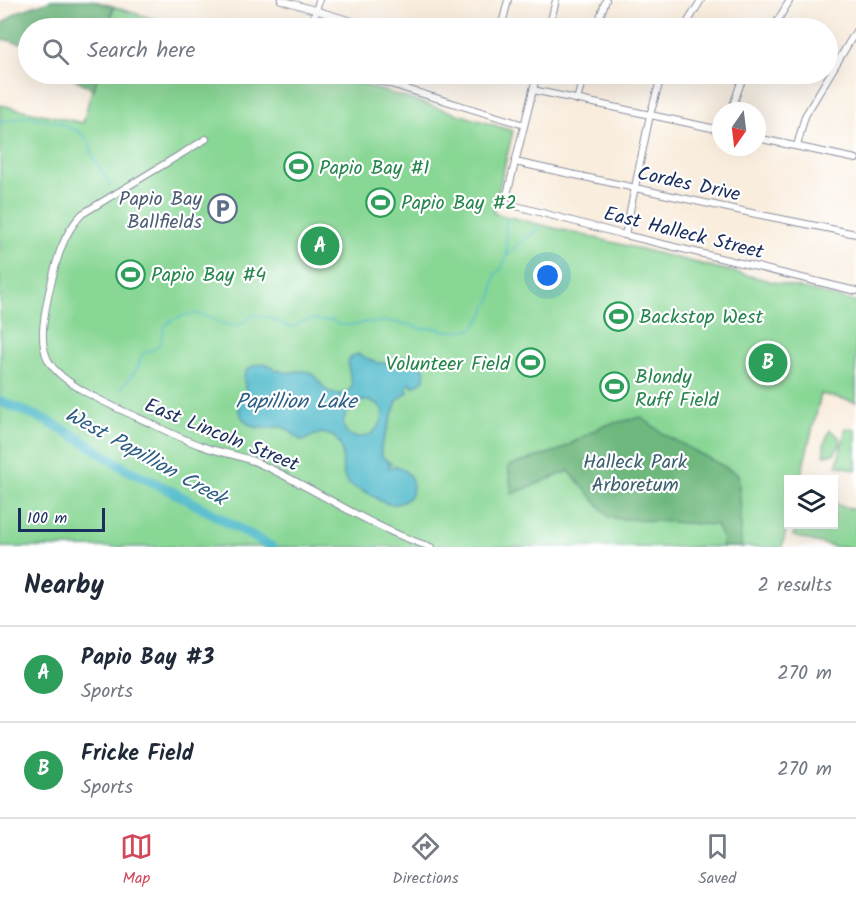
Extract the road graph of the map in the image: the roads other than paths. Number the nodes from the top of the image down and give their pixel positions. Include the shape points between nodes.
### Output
1 (281, 0) edge
2 (319, 0) edge
3 (508, 0) edge
4 (556, 0) edge
5 (606, 0) edge
6 (701, 0) edge
7 (790, 0) edge
8 (316, 11) junction
9 (314, 18) edge
10 (340, 18) edge
11 (504, 18) edge
12 (552, 18) edge
13 (600, 18) edge
14 (690, 18) edge
15 (779, 18) edge
16 (856, 31) edge
17 (838, 61) edge
18 (391, 84) edge
19 (534, 84) edge
20 (581, 84) edge
21 (659, 84) edge
22 (741, 84) edge
23 (824, 84) edge
24 (533, 90) junction
25 (577, 100) junction
26 (734, 102) edge
27 (650, 115) junction
28 (524, 125) junction
29 (712, 128) edge
30 (206, 139) dead end
31 (766, 140) edge
32 (797, 146) junction
33 (856, 159) edge
34 (515, 162) junction
35 (635, 188) junction
36 (856, 234) edge
37 (625, 235) junction
38 (856, 291) edge
39 (431, 547) edge

1 - 8 street
2 - 8 street
3 - 11 street
4 - 12 street
5 - 13 street
6 - 14 street
7 - 15 street
8 - 9 street
8 - 10 street
16 - 17 street
18 - 28 street
19 - 24 street
20 - 25 street
21 - 27 street
22 - 26 street
23 - 32 street via 805,116
24 - 25 street
24 - 28 street
25 - 27 street
27 - 29 street
27 - 35 street
28 - 34 street
30 - 39 street, East Lincoln Street via 132,182 73,224 60,249 44,322 49,362 68,381 98,398 191,442 260,464 393,532
31 - 32 street
32 - 33 street
34 - 35 street, Cordes Drive
34 - 37 street, East Halleck Street via 505,203
35 - 36 street, Cordes Drive
35 - 37 street
37 - 38 street, East Halleck Street

